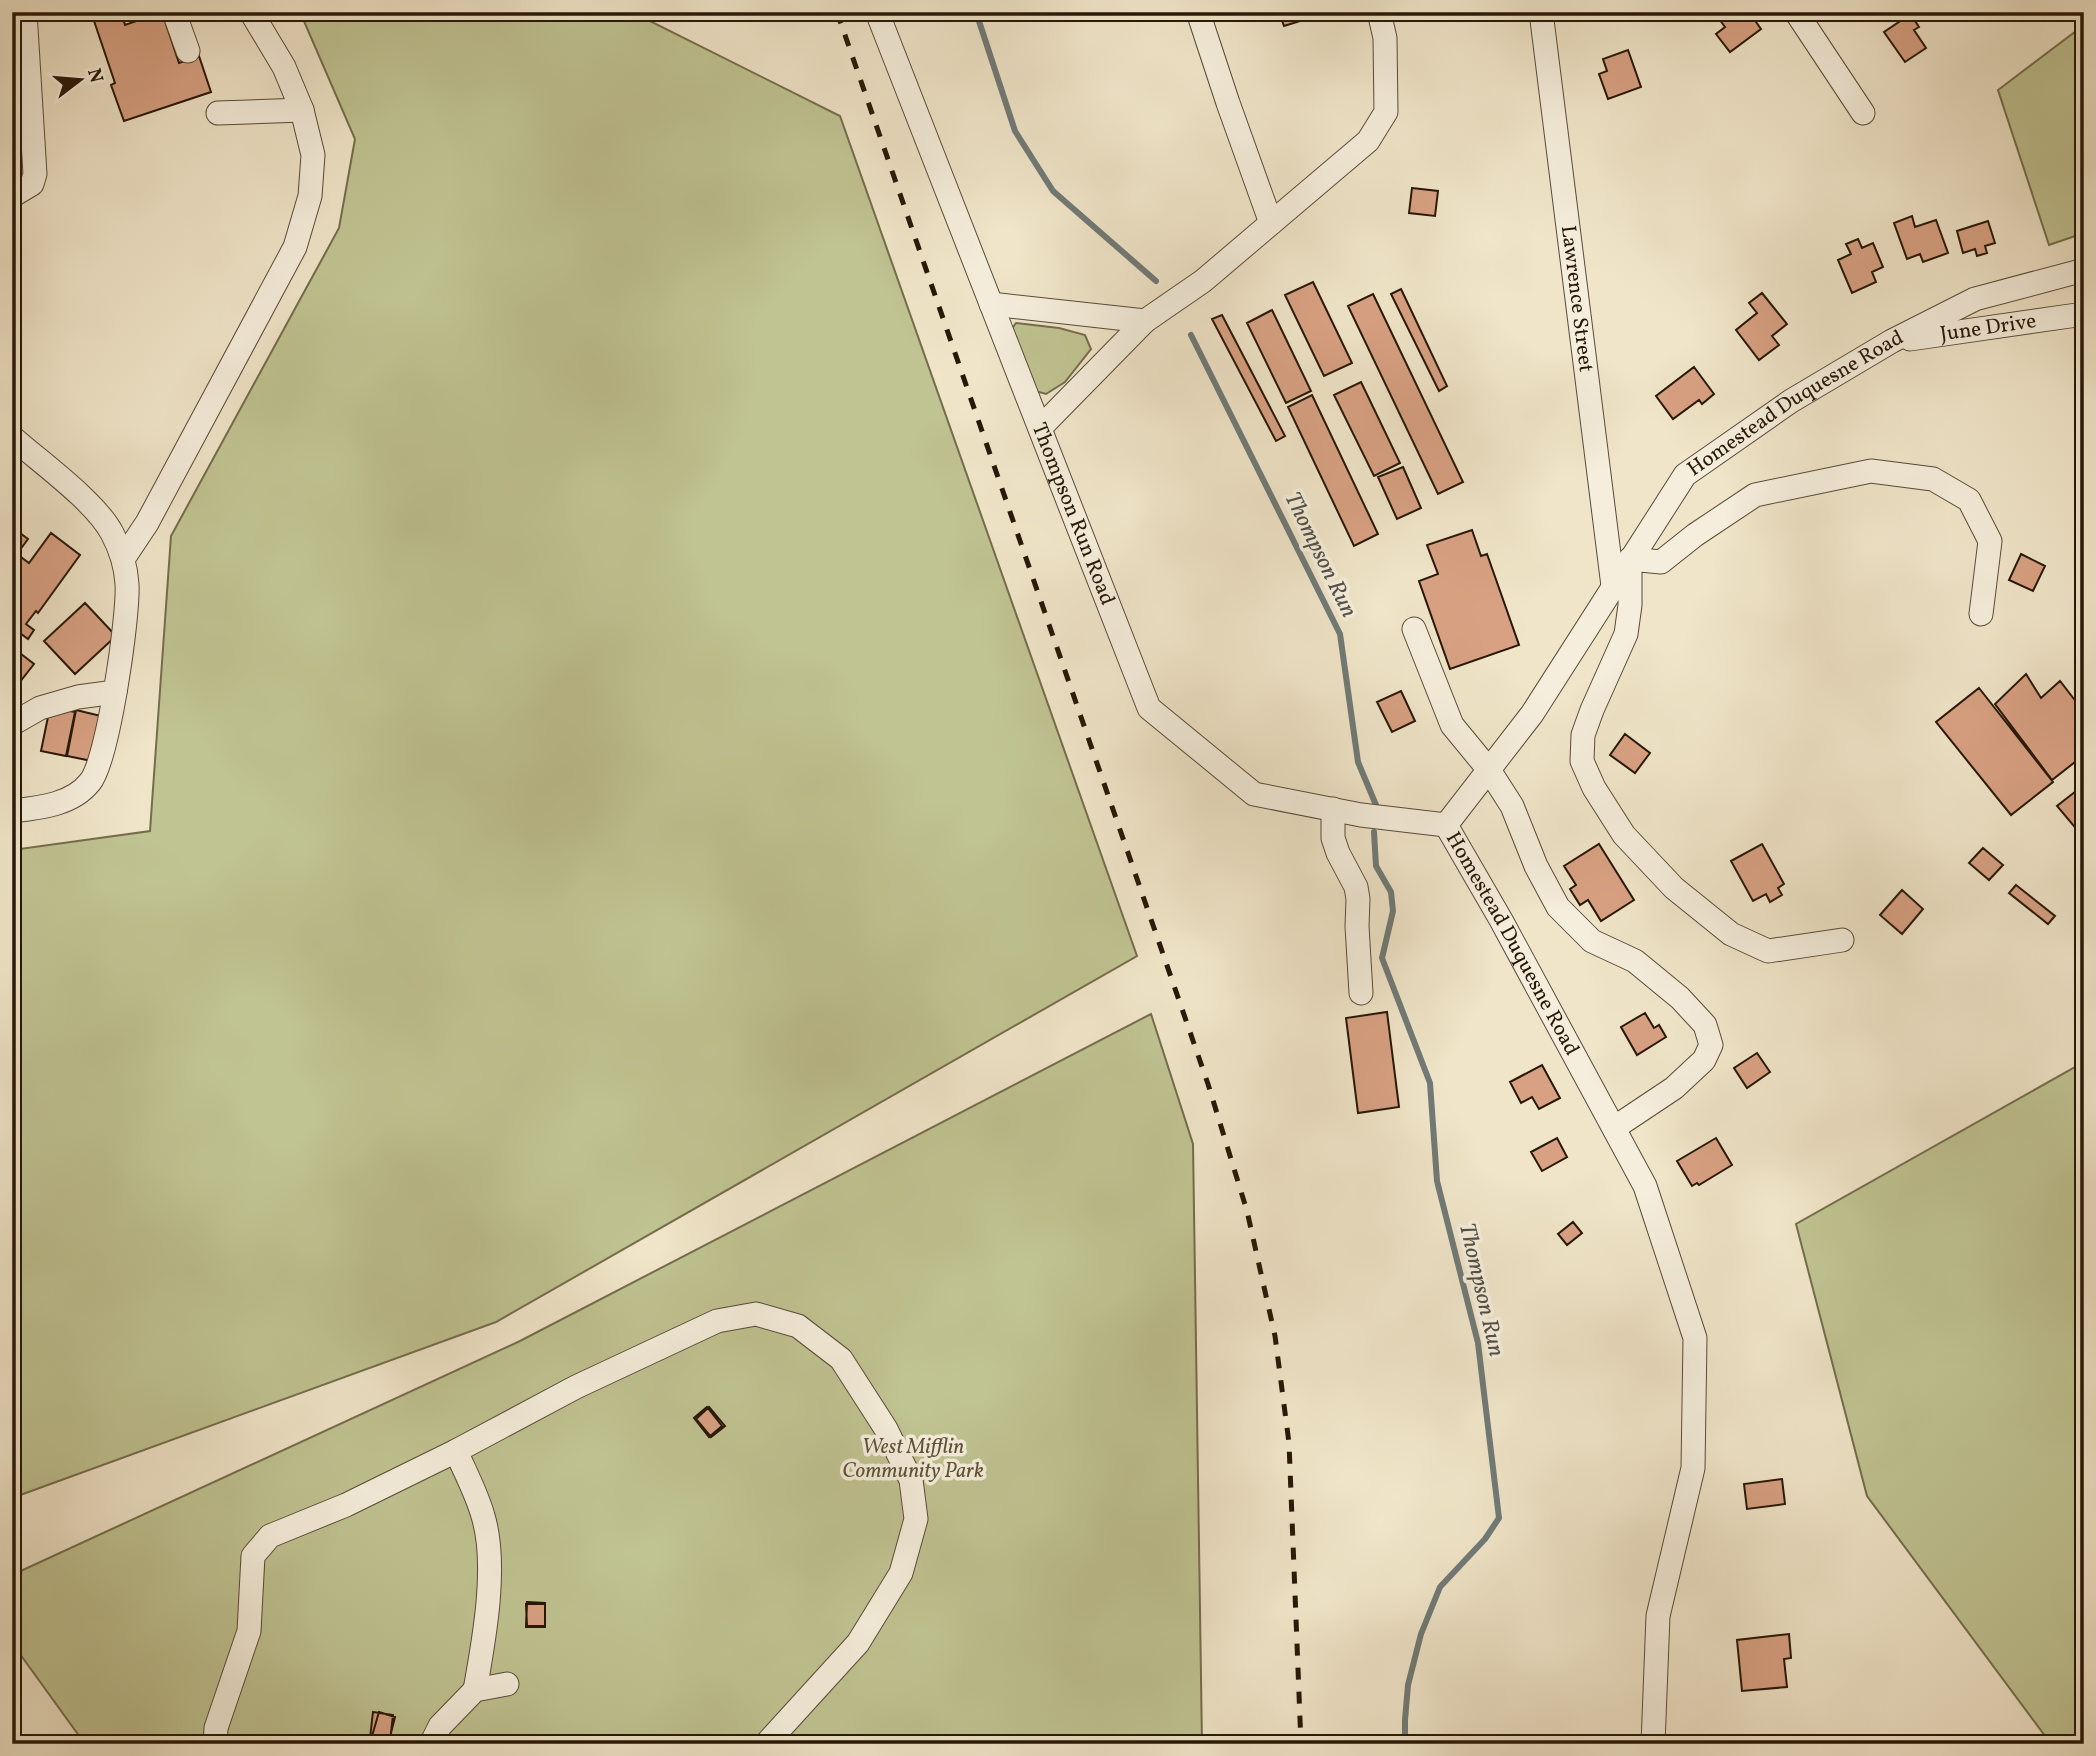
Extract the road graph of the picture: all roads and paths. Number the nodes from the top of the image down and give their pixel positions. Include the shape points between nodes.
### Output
1 (25, 12) edge
2 (174, 12) edge
3 (251, 12) edge
4 (877, 12) edge
5 (1198, 12) edge
6 (1379, 12) edge
7 (1541, 12) edge
8 (1796, 12) edge
9 (188, 51) dead end
10 (302, 110) junction
11 (218, 113) dead end
12 (1863, 113) dead end
13 (12, 196) edge
14 (1271, 223) junction
15 (2084, 270) edge
16 (991, 304) junction
17 (2084, 314) edge
18 (1145, 321) junction
19 (1892, 341) junction
20 (1040, 428) junction
21 (12, 437) edge
22 (122, 559) junction
23 (1630, 559) junction
24 (1613, 586) junction
25 (1981, 614) dead end
26 (1413, 629) dead end
27 (114, 692) junction
28 (12, 724) edge
29 (1489, 769) junction
30 (1333, 809) junction
31 (12, 811) edge
32 (1446, 825) junction
33 (1842, 940) dead end
34 (1361, 993) dead end
35 (1614, 1128) junction
36 (456, 1451) junction
37 (507, 1684) dead end
38 (475, 1690) junction
39 (215, 1744) edge
40 (432, 1744) edge
41 (766, 1744) edge
42 (1653, 1744) edge

1 - 13 street via 35,179
2 - 9 street
3 - 10 street via 284,67
4 - 16 street, Thompson Run Road
5 - 14 street
6 - 14 street via 1385,38 1386,112 1368,141
7 - 24 street, Lawrence Street
8 - 12 street
10 - 11 street
10 - 22 street via 313,155 310,196 295,247 147,523
14 - 18 street via 1203,281
15 - 19 street, Homestead Duquesne Road via 1975,299
16 - 18 street
16 - 20 street, Thompson Run Road
17 - 19 street, June Drive
18 - 20 street
19 - 23 street, Homestead Duquesne Road via 1791,401 1685,475
20 - 30 street, Thompson Run Road via 1149,708 1254,794
21 - 22 street via 86,501 112,531
22 - 27 street via 126,611
23 - 24 street, Homestead Duquesne Road
23 - 25 street via 1661,562 1755,495 1871,471 1933,479 1969,500 1990,541
23 - 33 street via 1626,634 1583,736 1582,761 1594,788 1624,835 1665,879 1731,934 1768,951
24 - 29 street, Homestead Duquesne Road via 1532,714
26 - 29 street via 1452,725
27 - 28 street via 40,708
27 - 31 street via 100,765 91,782 58,803
29 - 32 street, Homestead Duquesne Road
29 - 35 street via 1512,806 1558,907 1592,941 1635,961 1705,1025 1711,1045 1704,1060 1674,1088
30 - 32 street, Thompson Run Road
30 - 34 street via 1338,853 1351,874 1358,899
32 - 35 street, Homestead Duquesne Road
35 - 42 street, Homestead Duquesne Road via 1645,1185 1695,1338 1693,1468 1658,1616
36 - 38 street via 484,1517 490,1555 485,1634
36 - 39 street via 270,1536 253,1556 249,1631 216,1727
36 - 41 street via 576,1387 718,1321 756,1314 797,1326 841,1359 886,1429 911,1480 916,1519 901,1573 858,1643
37 - 38 street
38 - 40 street via 440,1726

